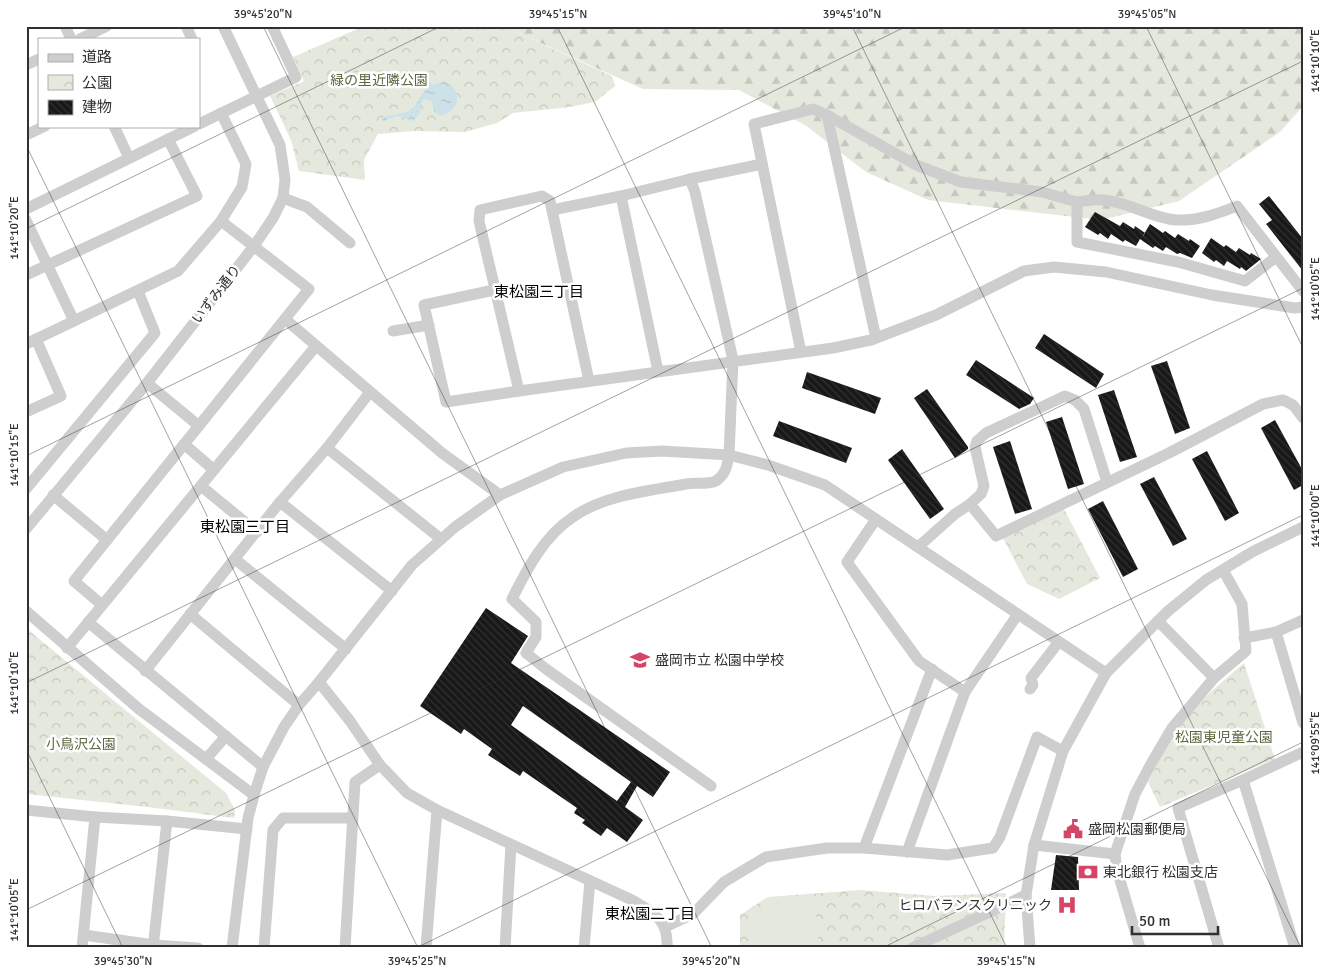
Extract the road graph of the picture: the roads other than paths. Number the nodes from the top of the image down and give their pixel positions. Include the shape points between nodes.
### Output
1 (65, 26) edge
2 (107, 26) edge
3 (186, 26) edge
4 (223, 26) edge
5 (273, 27) edge
6 (71, 38) edge
7 (82, 38) edge
8 (192, 38) edge
9 (38, 59) edge
10 (26, 65) edge
11 (258, 95) junction
12 (221, 113) junction
13 (827, 115) junction
14 (200, 124) edge
15 (41, 128) edge
16 (115, 128) edge
17 (191, 128) edge
18 (26, 136) edge
19 (168, 139) junction
20 (129, 158) junction
21 (762, 164) junction
22 (690, 179) junction
23 (621, 196) junction
24 (283, 198) junction
25 (1077, 202) junction
26 (26, 209) edge
27 (552, 210) junction
28 (26, 220) edge
29 (221, 221) junction
30 (350, 244) dead end
31 (254, 246) junction
32 (1276, 257) junction
33 (48, 265) junction
34 (26, 275) edge
35 (494, 290) junction
36 (138, 291) junction
37 (1303, 292) edge
38 (1303, 307) edge
39 (285, 319) junction
40 (74, 322) junction
41 (429, 325) junction
42 (393, 331) dead end
43 (876, 338) junction
44 (31, 342) edge
45 (316, 346) junction
46 (801, 352) junction
47 (733, 360) junction
48 (658, 371) junction
49 (589, 381) junction
50 (147, 383) junction
51 (519, 391) junction
52 (370, 392) junction
53 (26, 412) edge
54 (1303, 418) edge
55 (199, 426) junction
56 (184, 444) junction
57 (327, 448) junction
58 (729, 455) junction
59 (214, 470) junction
60 (1106, 482) junction
61 (201, 486) junction
62 (26, 489) edge
63 (54, 495) junction
64 (500, 495) junction
65 (280, 502) junction
66 (970, 504) junction
67 (876, 519) junction
68 (1303, 527) edge
69 (26, 529) edge
70 (257, 532) junction
71 (442, 539) junction
72 (107, 540) junction
73 (918, 547) junction
74 (236, 560) junction
75 (1223, 570) junction
76 (392, 591) junction
77 (102, 605) junction
78 (26, 611) edge
79 (190, 614) junction
80 (1018, 614) junction
81 (1303, 620) edge
82 (1158, 621) junction
83 (88, 622) junction
84 (1276, 632) junction
85 (1244, 638) junction
86 (1058, 643) junction
87 (67, 648) junction
88 (346, 649) junction
89 (932, 669) junction
90 (145, 671) junction
91 (1106, 673) junction
92 (1214, 678) junction
93 (319, 682) junction
94 (1030, 689) dead end
95 (1298, 690) edge
96 (965, 692) junction
97 (299, 705) junction
98 (1303, 723) edge
99 (226, 736) junction
100 (1063, 751) junction
101 (1303, 752) edge
102 (206, 759) junction
103 (380, 765) junction
104 (263, 767) junction
105 (1243, 780) junction
106 (711, 786) dead end
107 (254, 795) junction
108 (26, 810) edge
109 (437, 810) junction
110 (95, 817) junction
111 (352, 818) junction
112 (167, 821) junction
113 (247, 830) junction
114 (511, 845) junction
115 (1034, 845) junction
116 (864, 848) junction
117 (907, 852) junction
118 (1115, 854) junction
119 (590, 881) junction
120 (1026, 895) junction
121 (665, 927) junction
122 (84, 935) junction
123 (154, 946) edge
124 (82, 948) edge
125 (198, 948) edge
126 (232, 948) edge
127 (264, 948) edge
128 (345, 948) edge
129 (426, 948) edge
130 (505, 948) edge
131 (584, 948) edge
132 (667, 948) edge
133 (912, 948) edge
134 (1030, 948) edge
135 (1140, 948) edge
136 (1218, 948) edge
137 (1296, 948) edge

1 - 6 street
2 - 7 street
3 - 8 street
4 - 11 street, いずみ通り
5 - 11 street via 296,77
9 - 10 street
11 - 12 street
11 - 24 street, いずみ通り via 280,145 285,179
12 - 14 street
12 - 29 street via 246,164 242,187
13 - 21 street via 813,109 754,124
13 - 25 street via 916,165 962,182 1042,192
13 - 43 street
15 - 18 street
16 - 20 street
17 - 19 street
19 - 20 street
19 - 33 street via 197,196
20 - 26 street
21 - 22 street
21 - 46 street
22 - 23 street
22 - 47 street
23 - 27 street
23 - 48 street
24 - 30 street via 307,207
24 - 31 street, いずみ通り
25 - 32 street via 1104,200 1175,220 1215,215 1237,206
25 - 32 street via 1078,242 1178,262 1245,281
27 - 35 street via 550,201 542,196 480,210 479,221
27 - 49 street
28 - 33 street
29 - 31 street
29 - 36 street via 178,271
31 - 39 street via 309,290
31 - 50 street, いずみ通り
32 - 37 street
33 - 34 street
33 - 40 street
35 - 41 street via 424,305
35 - 51 street
36 - 40 street
36 - 62 street via 155,333
38 - 43 street via 1212,295 1106,272 1054,267 1024,272 936,315
39 - 45 street
39 - 55 street
40 - 44 street
41 - 42 street
41 - 51 street via 446,402
43 - 46 street
44 - 53 street via 61,396
45 - 52 street
45 - 59 street
46 - 47 street
47 - 48 street
47 - 58 street
48 - 49 street
49 - 51 street
50 - 55 street
50 - 63 street, いずみ通り
52 - 57 street
52 - 64 street via 442,453
54 - 60 street via 1293,405 1283,400 1263,404
55 - 56 street
56 - 59 street
56 - 72 street
57 - 65 street
57 - 71 street
58 - 64 street via 662,451 626,453 563,467
58 - 67 street via 825,485
58 - 106 street via 722,476 714,482 688,483 607,501 572,517 530,562 512,599 536,622 536,637 526,653
59 - 61 street
60 - 66 street via 996,536
60 - 66 street via 1084,409 1065,396 977,441 975,447 984,486
61 - 70 street
61 - 77 street
63 - 69 street, いずみ通り
63 - 72 street
64 - 71 street
65 - 70 street
65 - 76 street
66 - 73 street
67 - 73 street
67 - 89 street via 846,562 919,661
68 - 75 street
70 - 74 street
71 - 76 street via 412,565
72 - 77 street via 74,581
73 - 80 street
74 - 79 street
74 - 88 street
75 - 82 street via 1206,580
75 - 85 street via 1242,604
76 - 88 street
77 - 83 street
78 - 87 street
79 - 90 street
79 - 97 street
80 - 86 street
80 - 96 street
81 - 84 street
82 - 91 street
82 - 92 street
83 - 87 street
83 - 90 street
84 - 85 street
84 - 95 street
85 - 92 street via 1246,651
86 - 91 street
86 - 94 street via 1031,678 1033,685
87 - 102 street via 139,709
88 - 93 street
89 - 96 street
89 - 116 street
90 - 99 street
91 - 100 street
92 - 118 street via 1172,728 1152,762 1135,794
93 - 97 street
93 - 103 street
95 - 98 street
96 - 117 street
97 - 104 street
99 - 102 street
99 - 104 street
100 - 115 street
100 - 117 street via 1037,737 993,848 947,855
101 - 105 street
102 - 107 street
103 - 109 street via 407,793
103 - 111 street via 356,782
104 - 107 street
105 - 136 street via 1178,808
105 - 137 street
107 - 113 street
108 - 110 street
109 - 114 street
109 - 129 street
110 - 112 street
110 - 122 street
111 - 127 street via 283,818 273,830
111 - 128 street
112 - 113 street
112 - 123 street
113 - 126 street
114 - 119 street
114 - 130 street
115 - 118 street
115 - 120 street
116 - 117 street
116 - 121 street via 827,848 766,857 724,882 693,914
118 - 135 street
119 - 121 street via 652,912
119 - 131 street
120 - 133 street
120 - 134 street
121 - 132 street
122 - 123 street
122 - 124 street
123 - 125 street

